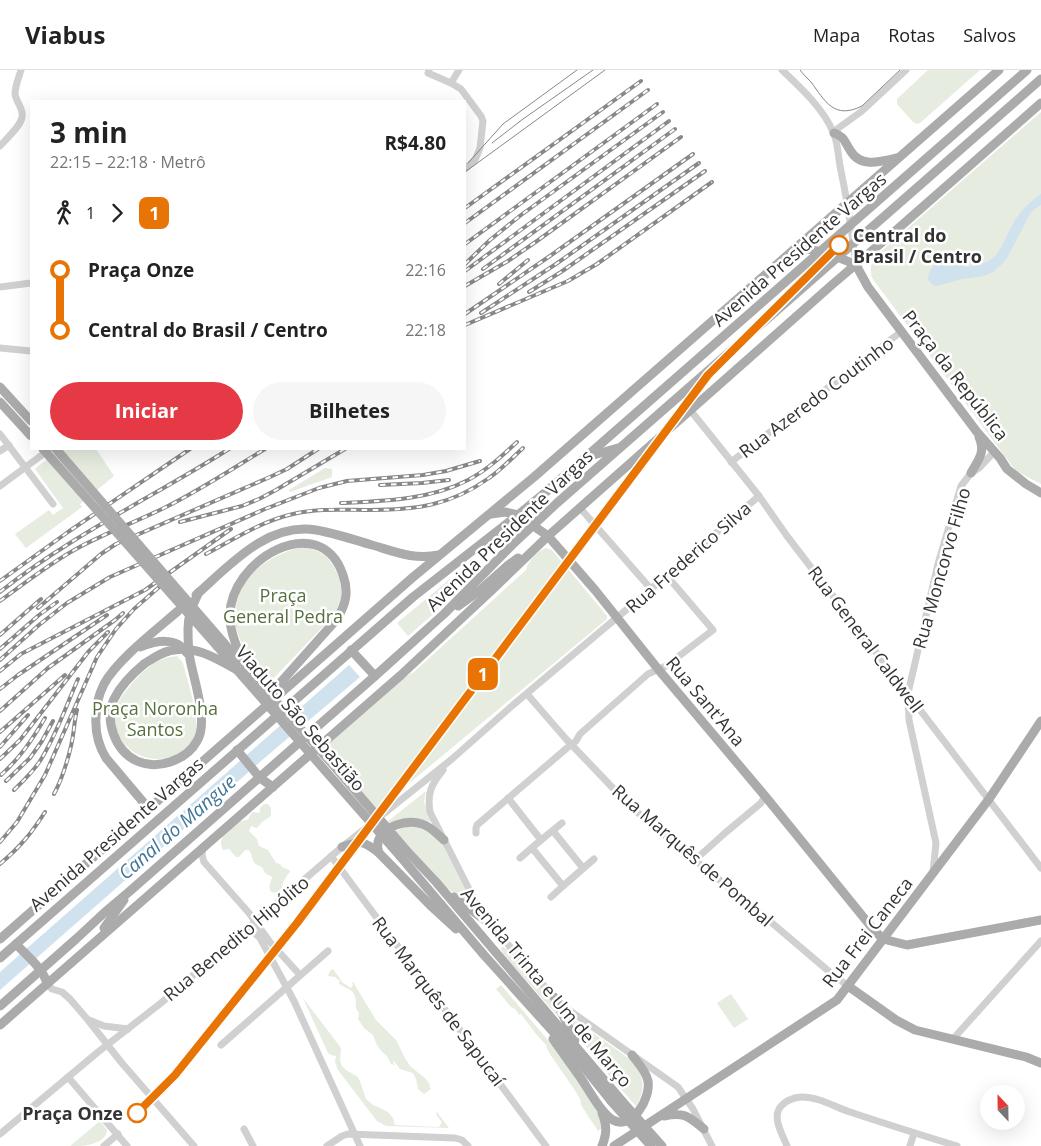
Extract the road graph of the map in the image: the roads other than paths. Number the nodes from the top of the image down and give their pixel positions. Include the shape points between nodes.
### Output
1 (21, 70) edge
2 (459, 70) edge
3 (782, 70) edge
4 (906, 70) edge
5 (999, 70) edge
6 (1027, 70) edge
7 (429, 71) edge
8 (1041, 79) edge
9 (451, 83) junction
10 (1041, 104) edge
11 (834, 133) junction
12 (0, 146) edge
13 (900, 158) junction
14 (466, 168) edge
15 (848, 204) junction
16 (851, 225) junction
17 (853, 242) junction
18 (794, 250) junction
19 (819, 252) junction
20 (836, 258) junction
21 (856, 265) junction
22 (30, 282) edge
23 (0, 287) edge
24 (902, 332) junction
25 (0, 348) edge
26 (30, 351) edge
27 (0, 387) edge
28 (0, 402) edge
29 (691, 411) junction
30 (30, 420) edge
31 (977, 432) junction
32 (0, 434) edge
33 (30, 435) edge
34 (9, 445) junction
35 (620, 447) junction
36 (45, 450) edge
37 (49, 450) edge
38 (57, 450) edge
39 (0, 451) edge
40 (994, 452) junction
41 (587, 456) junction
42 (731, 462) junction
43 (26, 467) junction
44 (971, 474) junction
45 (0, 486) edge
46 (1041, 493) edge
47 (758, 496) junction
48 (52, 504) dead end
49 (580, 508) junction
50 (488, 515) junction
51 (518, 515) junction
52 (532, 525) junction
53 (548, 536) junction
54 (529, 553) junction
55 (440, 555) junction
56 (667, 576) junction
57 (651, 589) junction
58 (178, 611) dead end
59 (444, 614) junction
60 (617, 618) junction
61 (220, 644) junction
62 (351, 650) junction
63 (129, 654) junction
64 (190, 656) junction
65 (241, 669) junction
66 (658, 669) junction
67 (375, 676) junction
68 (908, 693) junction
69 (526, 694) junction
70 (1041, 721) edge
71 (239, 729) junction
72 (572, 745) junction
73 (240, 754) junction
74 (452, 759) junction
75 (256, 774) junction
76 (273, 787) junction
77 (765, 796) junction
78 (508, 798) junction
79 (989, 800) junction
80 (149, 808) junction
81 (562, 823) dead end
82 (552, 831) junction
83 (476, 833) dead end
84 (444, 840) junction
85 (541, 840) junction
86 (203, 847) junction
87 (342, 847) junction
88 (532, 848) junction
89 (380, 853) junction
90 (403, 853) junction
91 (331, 856) junction
92 (520, 858) dead end
93 (594, 859) dead end
94 (695, 860) junction
95 (583, 868) junction
96 (1041, 868) edge
97 (933, 872) junction
98 (436, 882) junction
99 (562, 886) junction
100 (130, 891) junction
101 (550, 897) dead end
102 (1041, 920) edge
103 (256, 921) junction
104 (490, 924) junction
105 (248, 927) junction
106 (883, 938) junction
107 (0, 939) edge
108 (1041, 941) edge
109 (19, 947) junction
110 (88, 948) junction
111 (328, 951) dead end
112 (484, 955) junction
113 (0, 958) edge
114 (40, 970) junction
115 (300, 975) junction
116 (47, 984) junction
117 (848, 986) junction
118 (287, 987) junction
119 (554, 997) junction
120 (0, 1006) edge
121 (540, 1018) junction
122 (88, 1020) junction
123 (0, 1025) edge
124 (128, 1029) junction
125 (953, 1039) junction
126 (107, 1044) junction
127 (221, 1045) dead end
128 (580, 1052) junction
129 (632, 1055) junction
130 (1026, 1057) junction
131 (1041, 1059) edge
132 (1041, 1063) edge
133 (68, 1077) junction
134 (687, 1099) junction
135 (599, 1106) junction
136 (659, 1117) junction
137 (244, 1129) dead end
138 (704, 1129) junction
139 (914, 1133) junction
140 (0, 1134) edge
141 (118, 1134) junction
142 (355, 1135) junction
143 (104, 1146) edge
144 (127, 1146) edge
145 (194, 1146) edge
146 (253, 1146) edge
147 (327, 1146) edge
148 (360, 1146) edge
149 (468, 1146) edge
150 (546, 1146) edge
151 (602, 1146) edge
152 (614, 1146) edge
153 (651, 1146) edge
154 (662, 1146) edge
155 (712, 1146) edge
156 (787, 1146) edge
157 (910, 1146) edge
158 (957, 1146) edge

1 - 12 street via 15,95 22,116
2 - 9 street
3 - 11 street via 811,99
4 - 11 street
5 - 13 main road, Avenida Presidente Vargas
6 - 16 main road, Avenida Presidente Vargas
7 - 9 street
8 - 17 main road, Avenida Presidente Vargas
9 - 14 street via 469,99 483,122 479,151
10 - 21 main road, Avenida Presidente Vargas
11 - 13 main road via 843,138 852,154 863,162
11 - 15 street
13 - 15 main road, Avenida Presidente Vargas
15 - 16 street
15 - 18 main road, Avenida Presidente Vargas
16 - 17 street
16 - 19 main road, Avenida Presidente Vargas
17 - 20 main road, Avenida Presidente Vargas
17 - 21 street
18 - 19 main road via 802,248
18 - 50 main road, Avenida Presidente Vargas
19 - 20 main road
19 - 41 main road, Avenida Presidente Vargas
20 - 21 main road
20 - 35 main road, Avenida Presidente Vargas
21 - 24 main road, Praça da República
21 - 29 main road, Avenida Presidente Vargas
22 - 23 street
24 - 31 main road, Praça da República
24 - 42 street, Rua Azeredo Coutinho
25 - 26 street
27 - 30 main road
28 - 33 main road
29 - 42 street, Rua General Caldwell
29 - 49 main road, Avenida Presidente Vargas
31 - 40 main road, Praça da República
31 - 44 main road via 982,450
32 - 34 street
34 - 39 street
34 - 43 street
35 - 41 main road
35 - 52 main road, Avenida Presidente Vargas
36 - 61 main road, bridge
37 - 43 street
38 - 61 main road, bridge
40 - 44 street, Rua Moncorvo Filho
40 - 46 main road, Praça da República via 1014,476
41 - 51 main road, Avenida Presidente Vargas
42 - 47 street, Rua General Caldwell
43 - 45 street
43 - 48 street
44 - 68 street, Rua Moncorvo Filho via 962,486 938,564
47 - 56 street, Rua Frederico Silva
47 - 68 street, Rua General Caldwell
49 - 53 main road, Avenida Presidente Vargas
49 - 57 street
50 - 51 main road via 504,512
50 - 55 main road, Avenida Presidente Vargas
51 - 52 main road, Rua Sant'Ana
51 - 62 main road, Avenida Presidente Vargas
52 - 53 main road, Rua Sant'Ana
52 - 59 main road, Avenida Presidente Vargas
53 - 54 main road, Avenida Presidente Vargas
53 - 60 main road, Rua Sant'Ana
54 - 59 main road
54 - 76 main road, Avenida Presidente Vargas via 401,675
55 - 64 main road via 427,558 405,555 316,530 282,532 234,562 196,596 189,616
55 - 71 main road, Avenida Presidente Vargas
56 - 57 street, Rua Frederico Silva
56 - 66 street via 713,630
57 - 60 street, Rua Frederico Silva
58 - 63 main road
59 - 67 main road, Avenida Presidente Vargas
60 - 66 main road, Rua Sant'Ana
60 - 69 street, Rua Benedito Hipólito
61 - 65 main road, Viaduto São Sebastião, bridge
62 - 67 main road
62 - 73 main road, Avenida Presidente Vargas
63 - 64 main road via 151,643 171,641 184,647
63 - 80 main road via 105,682 100,694 96,710 97,738 106,758
64 - 65 main road, bridge via 203,717 198,741 185,755 171,762 153,764 137,761 116,741 110,714 113,700 144,664 158,655 179,649 212,656
65 - 71 main road via 230,618 232,601 244,576 265,556 287,546 299,543 326,550 342,570 346,582 343,609
65 - 90 main road, Viaduto São Sebastião, bridge
66 - 72 street via 648,674 580,734
66 - 77 main road, Rua Sant'Ana
67 - 75 main road, Avenida Presidente Vargas
68 - 79 street, Rua General Caldwell
68 - 97 street, Rua Moncorvo Filho via 909,720 936,842
69 - 72 street, Rua Marquês de Pombal
69 - 74 street, Rua Benedito Hipólito
70 - 79 main road, Rua Frei Caneca
71 - 80 main road, Avenida Presidente Vargas
72 - 78 street
72 - 94 street, Rua Marquês de Pombal via 631,806
73 - 75 main road
73 - 109 main road, Avenida Presidente Vargas
74 - 84 street, Avenida Trinta e Um de Março via 433,782 428,802
74 - 87 street, Rua Benedito Hipólito
75 - 76 main road
75 - 100 main road, Avenida Presidente Vargas
76 - 86 main road, Avenida Presidente Vargas
77 - 94 street
77 - 106 main road, Rua Sant'Ana
78 - 83 street via 477,825
78 - 85 street
79 - 96 street, Rua General Caldwell
79 - 97 main road, Rua Frei Caneca
80 - 107 main road, Avenida Presidente Vargas
81 - 82 street
82 - 85 street
82 - 95 street
84 - 89 main road via 430,827 420,823 400,824 389,828 379,838
84 - 104 street, Avenida Trinta e Um de Março via 476,904
85 - 88 street
86 - 103 street via 204,862
86 - 110 main road, Avenida Presidente Vargas
87 - 89 main road via 360,842
87 - 91 street, Rua Benedito Hipólito
88 - 92 street
88 - 99 street
89 - 112 main road
90 - 98 main road, Avenida Trinta e Um de Março
90 - 112 main road, Avenida Trinta e Um de Março
91 - 103 street, Rua Benedito Hipólito
91 - 150 street, Rua Marquês de Sapucaí
93 - 95 street
94 - 117 street, Rua Marquês de Pombal
95 - 99 street
97 - 106 main road, Rua Frei Caneca
98 - 104 main road
98 - 128 main road, Avenida Trinta e Um de Março
99 - 101 street
100 - 110 main road
100 - 114 main road, Avenida Presidente Vargas
102 - 106 main road via 907,945
103 - 105 street, Rua Benedito Hipólito
103 - 115 street
104 - 119 street, Avenida Trinta e Um de Março
105 - 118 street via 260,938
105 - 124 street, Rua Benedito Hipólito
106 - 117 main road, Rua Frei Caneca
108 - 125 street
109 - 113 main road, Avenida Presidente Vargas
109 - 114 main road
110 - 116 main road, Avenida Presidente Vargas
111 - 115 street
112 - 121 main road, Avenida Trinta e Um de Março
114 - 116 main road
114 - 120 main road, Avenida Presidente Vargas
115 - 118 street
116 - 122 street via 62,992
116 - 123 main road, Avenida Presidente Vargas
117 - 125 main road via 905,1025
117 - 134 main road, Rua Frei Caneca via 837,1000
118 - 127 street
118 - 142 street
119 - 128 main road
119 - 129 street, Avenida Trinta e Um de Março
121 - 135 main road
121 - 153 main road, Avenida Trinta e Um de Março, bridge
122 - 124 street
122 - 126 street
124 - 126 street, Rua Benedito Hipólito
125 - 130 main road
126 - 133 street, Rua Benedito Hipólito
126 - 145 street
128 - 154 main road, Avenida Trinta e Um de Março, bridge
129 - 134 street, Avenida Trinta e Um de Março via 678,1088
129 - 135 main road via 646,1075 648,1084 641,1108 632,1118 615,1122
130 - 131 main road
130 - 132 main road
133 - 140 street, Rua Benedito Hipólito
133 - 141 street
134 - 136 main road, Rua Frei Caneca
134 - 138 street
135 - 151 main road via 606,1122
136 - 138 main road via 683,1115
136 - 152 main road, Rua Frei Caneca
137 - 146 street
138 - 155 street
139 - 156 street via 803,1097 794,1098 779,1109 777,1119
139 - 157 street
139 - 158 street
141 - 143 street
141 - 144 street
142 - 147 street via 345,1134
142 - 148 street
142 - 149 street via 455,1138

